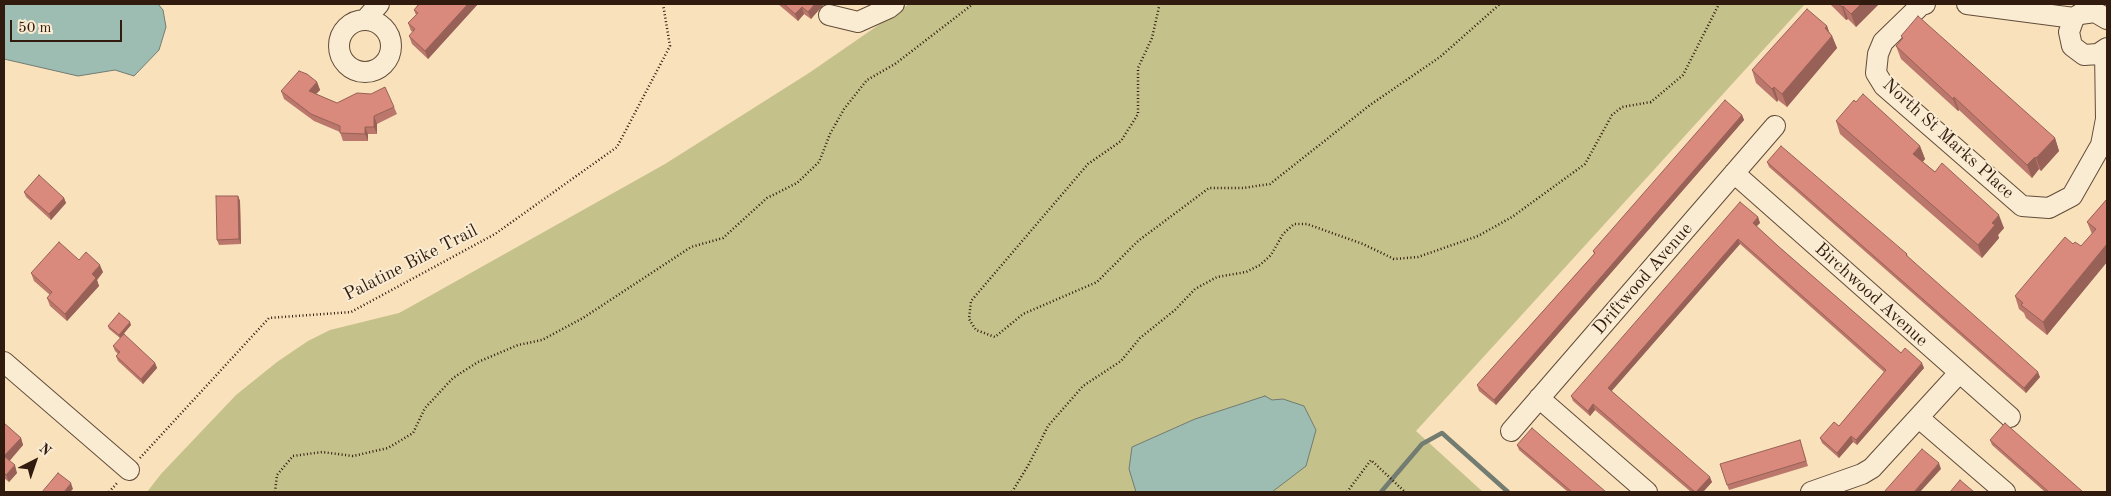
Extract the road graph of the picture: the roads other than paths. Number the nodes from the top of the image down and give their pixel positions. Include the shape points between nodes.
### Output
1 (379, 4) edge
2 (894, 4) edge
3 (1925, 4) edge
4 (1967, 4) edge
5 (2105, 12) edge
6 (829, 15) dead end
7 (2074, 18) junction
8 (365, 20) dead end
9 (2106, 49) edge
10 (1775, 126) dead end
11 (1734, 173) junction
12 (4, 362) edge
13 (1959, 373) junction
14 (1539, 398) junction
15 (2010, 416) dead end
16 (1919, 418) junction
17 (1511, 431) dead end
18 (129, 470) road end
19 (1647, 492) edge
20 (1811, 492) edge
21 (2005, 492) edge

1 - 8 street
2 - 6 street via 858,22
3 - 9 street, North St Marks Place via 1882,42 1876,74 1884,86 2022,206 2049,208 2072,196 2101,145 2106,119
4 - 7 street
5 - 7 street via 2087,12
7 - 9 street, North St Marks Place via 2068,32 2077,51 2091,56
10 - 11 street, Driftwood Avenue
11 - 13 street, Birchwood Avenue
11 - 14 street, Driftwood Avenue
12 - 18 street
13 - 15 street, Birchwood Avenue
13 - 16 street
14 - 17 street, Driftwood Avenue
14 - 19 street
16 - 20 street via 1872,468
16 - 21 street

